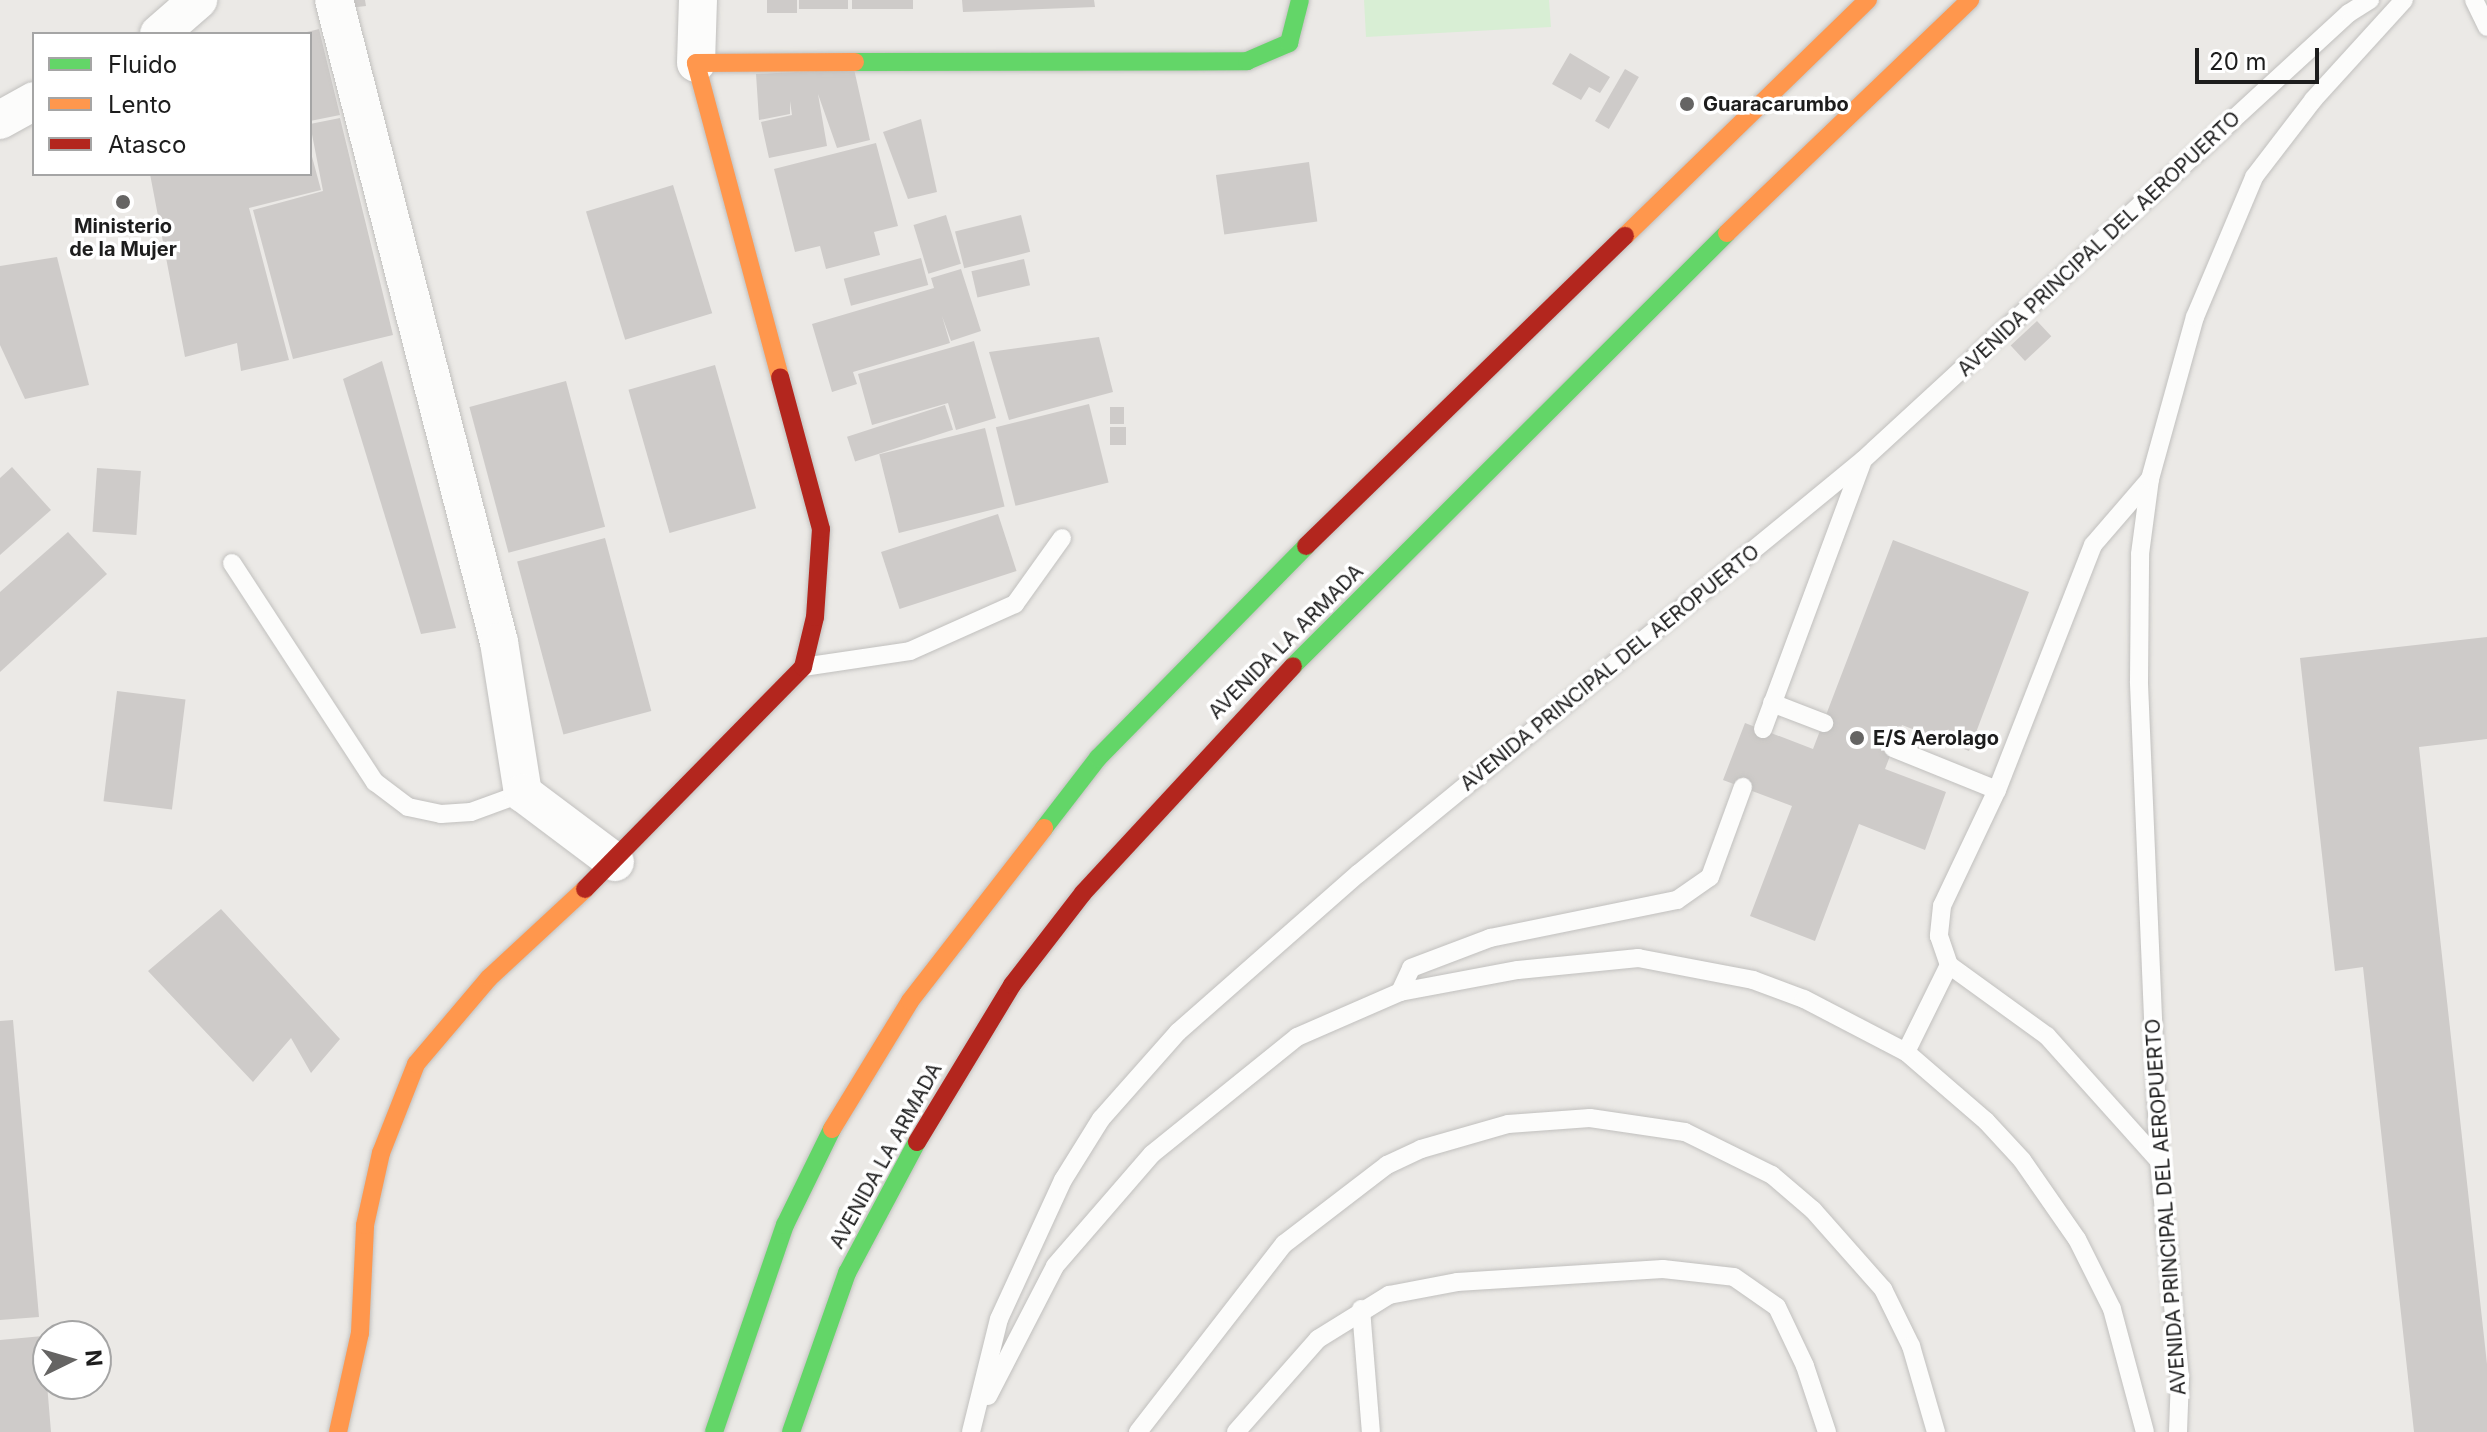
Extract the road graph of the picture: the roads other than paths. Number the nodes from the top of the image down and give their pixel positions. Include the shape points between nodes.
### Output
1 (198, 0) edge
2 (334, 0) edge
3 (698, 0) edge
4 (1300, 0) edge
5 (1868, 0) edge
6 (1970, 0) edge
7 (2370, 0) edge
8 (2404, 0) edge
9 (2474, 0) edge
10 (2487, 27) edge
11 (161, 32) edge
12 (696, 63) junction
13 (32, 102) edge
14 (0, 120) edge
15 (1863, 460) junction
16 (2150, 479) junction
17 (1062, 538) dead end
18 (232, 563) dead end
19 (803, 667) junction
20 (1772, 703) junction
21 (1824, 723) dead end
22 (1763, 729) dead end
23 (1893, 748) dead end
24 (1743, 787) dead end
25 (1997, 790) junction
26 (523, 793) junction
27 (615, 862) junction
28 (1949, 965) junction
29 (1400, 992) junction
30 (1906, 1052) junction
31 (2159, 1161) junction
32 (1361, 1309) junction
33 (972, 1428) edge
34 (338, 1432) edge
35 (714, 1432) edge
36 (791, 1432) edge
37 (1138, 1432) edge
38 (1236, 1432) edge
39 (1371, 1432) edge
40 (1827, 1432) edge
41 (1936, 1432) edge
42 (2145, 1432) edge
43 (2178, 1432) edge

1 - 11 street
2 - 26 street via 499,642
3 - 12 street
4 - 12 main road via 1289,43 1247,61
5 - 35 main road via 1201,648 1069,793 910,1001 838,1116 785,1225
6 - 36 main road, AVENIDA LA ARMADA via 1574,382 1173,788 1083,893 1012,985 899,1173 847,1273
7 - 15 lane, AVENIDA PRINCIPAL DEL AEROPUERTO via 2349,13
8 - 16 lane, AVENIDA PRINCIPAL DEL AEROPUERTO via 2313,100 2254,177 2195,317
9 - 10 lane
12 - 19 main road via 821,529 815,617
13 - 14 street
15 - 20 lane
15 - 33 lane, AVENIDA PRINCIPAL DEL AEROPUERTO via 1358,874 1178,1032 1101,1119 1063,1180 999,1319
16 - 25 lane via 2093,545
16 - 31 lane, AVENIDA PRINCIPAL DEL AEROPUERTO via 2140,554 2139,681
17 - 19 lane via 1015,604 910,651
18 - 26 lane via 375,782 408,807 441,814 471,812
19 - 27 main road
20 - 21 lane
20 - 22 lane
23 - 25 lane
24 - 29 lane via 1710,877 1677,900 1490,938 1411,968
25 - 28 lane via 1942,906 1939,936
26 - 27 street
27 - 34 main road via 489,978 416,1064 381,1153 365,1225 360,1333
28 - 30 lane
28 - 31 lane via 2047,1036
29 - 30 lane, AVENIDA PRINCIPAL DEL AEROPUERTO via 1518,970 1638,958 1753,980 1804,999
29 - 33 lane, AVENIDA PRINCIPAL DEL AEROPUERTO via 1297,1037 1152,1154 1055,1266
30 - 42 lane, AVENIDA PRINCIPAL DEL AEROPUERTO via 1995,1131 2077,1239 2112,1309
31 - 43 lane, AVENIDA PRINCIPAL DEL AEROPUERTO via 2180,1378
32 - 38 lane via 1318,1339
32 - 39 lane
32 - 40 lane via 1389,1295 1457,1282 1663,1269 1734,1277 1777,1307 1805,1366
37 - 41 lane via 1284,1244 1375,1173 1421,1149 1508,1124 1590,1118 1685,1132 1772,1175 1813,1210 1883,1289 1911,1346

